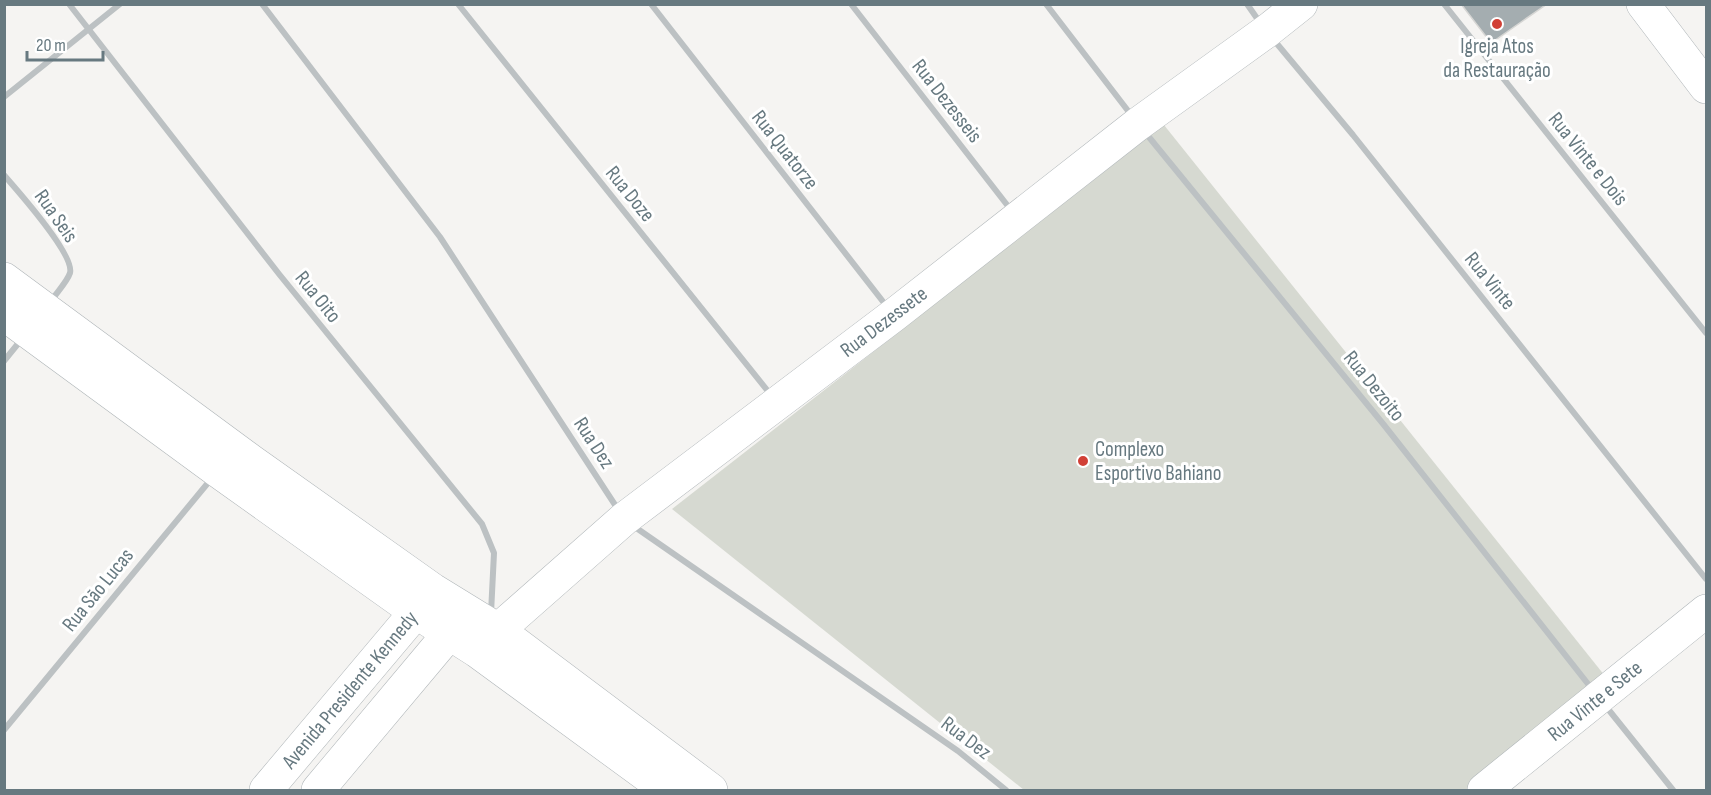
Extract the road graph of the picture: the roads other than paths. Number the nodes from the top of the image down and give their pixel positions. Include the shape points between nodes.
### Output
1 (69, 4) edge
2 (120, 4) edge
3 (262, 4) edge
4 (458, 4) edge
5 (651, 4) edge
6 (851, 4) edge
7 (1046, 4) edge
8 (1247, 4) edge
9 (1301, 4) edge
10 (1444, 4) edge
11 (1643, 4) edge
12 (88, 29) junction
13 (1267, 31) junction
14 (1707, 87) edge
15 (4, 97) edge
16 (1138, 124) junction
17 (4, 175) edge
18 (1017, 219) junction
19 (4, 279) edge
20 (894, 315) junction
21 (26, 319) edge
22 (1707, 333) edge
23 (4, 361) edge
24 (777, 403) junction
25 (218, 471) junction
26 (624, 519) junction
27 (1707, 579) edge
28 (425, 601) junction
29 (1707, 611) edge
30 (477, 630) junction
31 (1599, 698) junction
32 (4, 730) edge
33 (652, 782) edge
34 (266, 790) edge
35 (318, 790) edge
36 (711, 790) edge
37 (1006, 790) edge
38 (1487, 790) edge
39 (1673, 790) edge

1 - 12 street, Rua Oito
2 - 12 street
3 - 26 street, Rua Dez via 440,237
4 - 24 street, Rua Doze
5 - 20 street, Rua Quatorze
6 - 18 street, Rua Dezesseis
7 - 16 street, Rua Dezoito
8 - 13 street, Rua Vinte
9 - 13 street, Rua Dezessete
10 - 22 street, Rua Vinte e Dois
11 - 14 street
12 - 15 street
12 - 30 street, Rua Oito via 279,274 482,524 494,553
13 - 16 street, Rua Dezessete
13 - 27 street, Rua Vinte
16 - 18 street, Rua Dezessete
16 - 31 street, Rua Dezoito via 1384,424
17 - 21 street, Rua Seis via 42,219 70,268
18 - 20 street, Rua Dezessete
19 - 21 street
20 - 24 street, Rua Dezessete
21 - 23 street
21 - 25 street
21 - 28 street via 251,461
24 - 26 street, Rua Dezessete
25 - 28 street
25 - 32 street, Rua São Lucas
26 - 30 street, Rua Dezessete
26 - 37 street, Rua Dez via 958,751
28 - 30 street
28 - 34 street, Avenida Presidente Kennedy
29 - 31 street, Rua Vinte e Sete
30 - 33 street
30 - 35 street, Avenida Presidente Kennedy
30 - 36 street
31 - 38 street, Rua Vinte e Sete
31 - 39 street, Rua Dezoito

